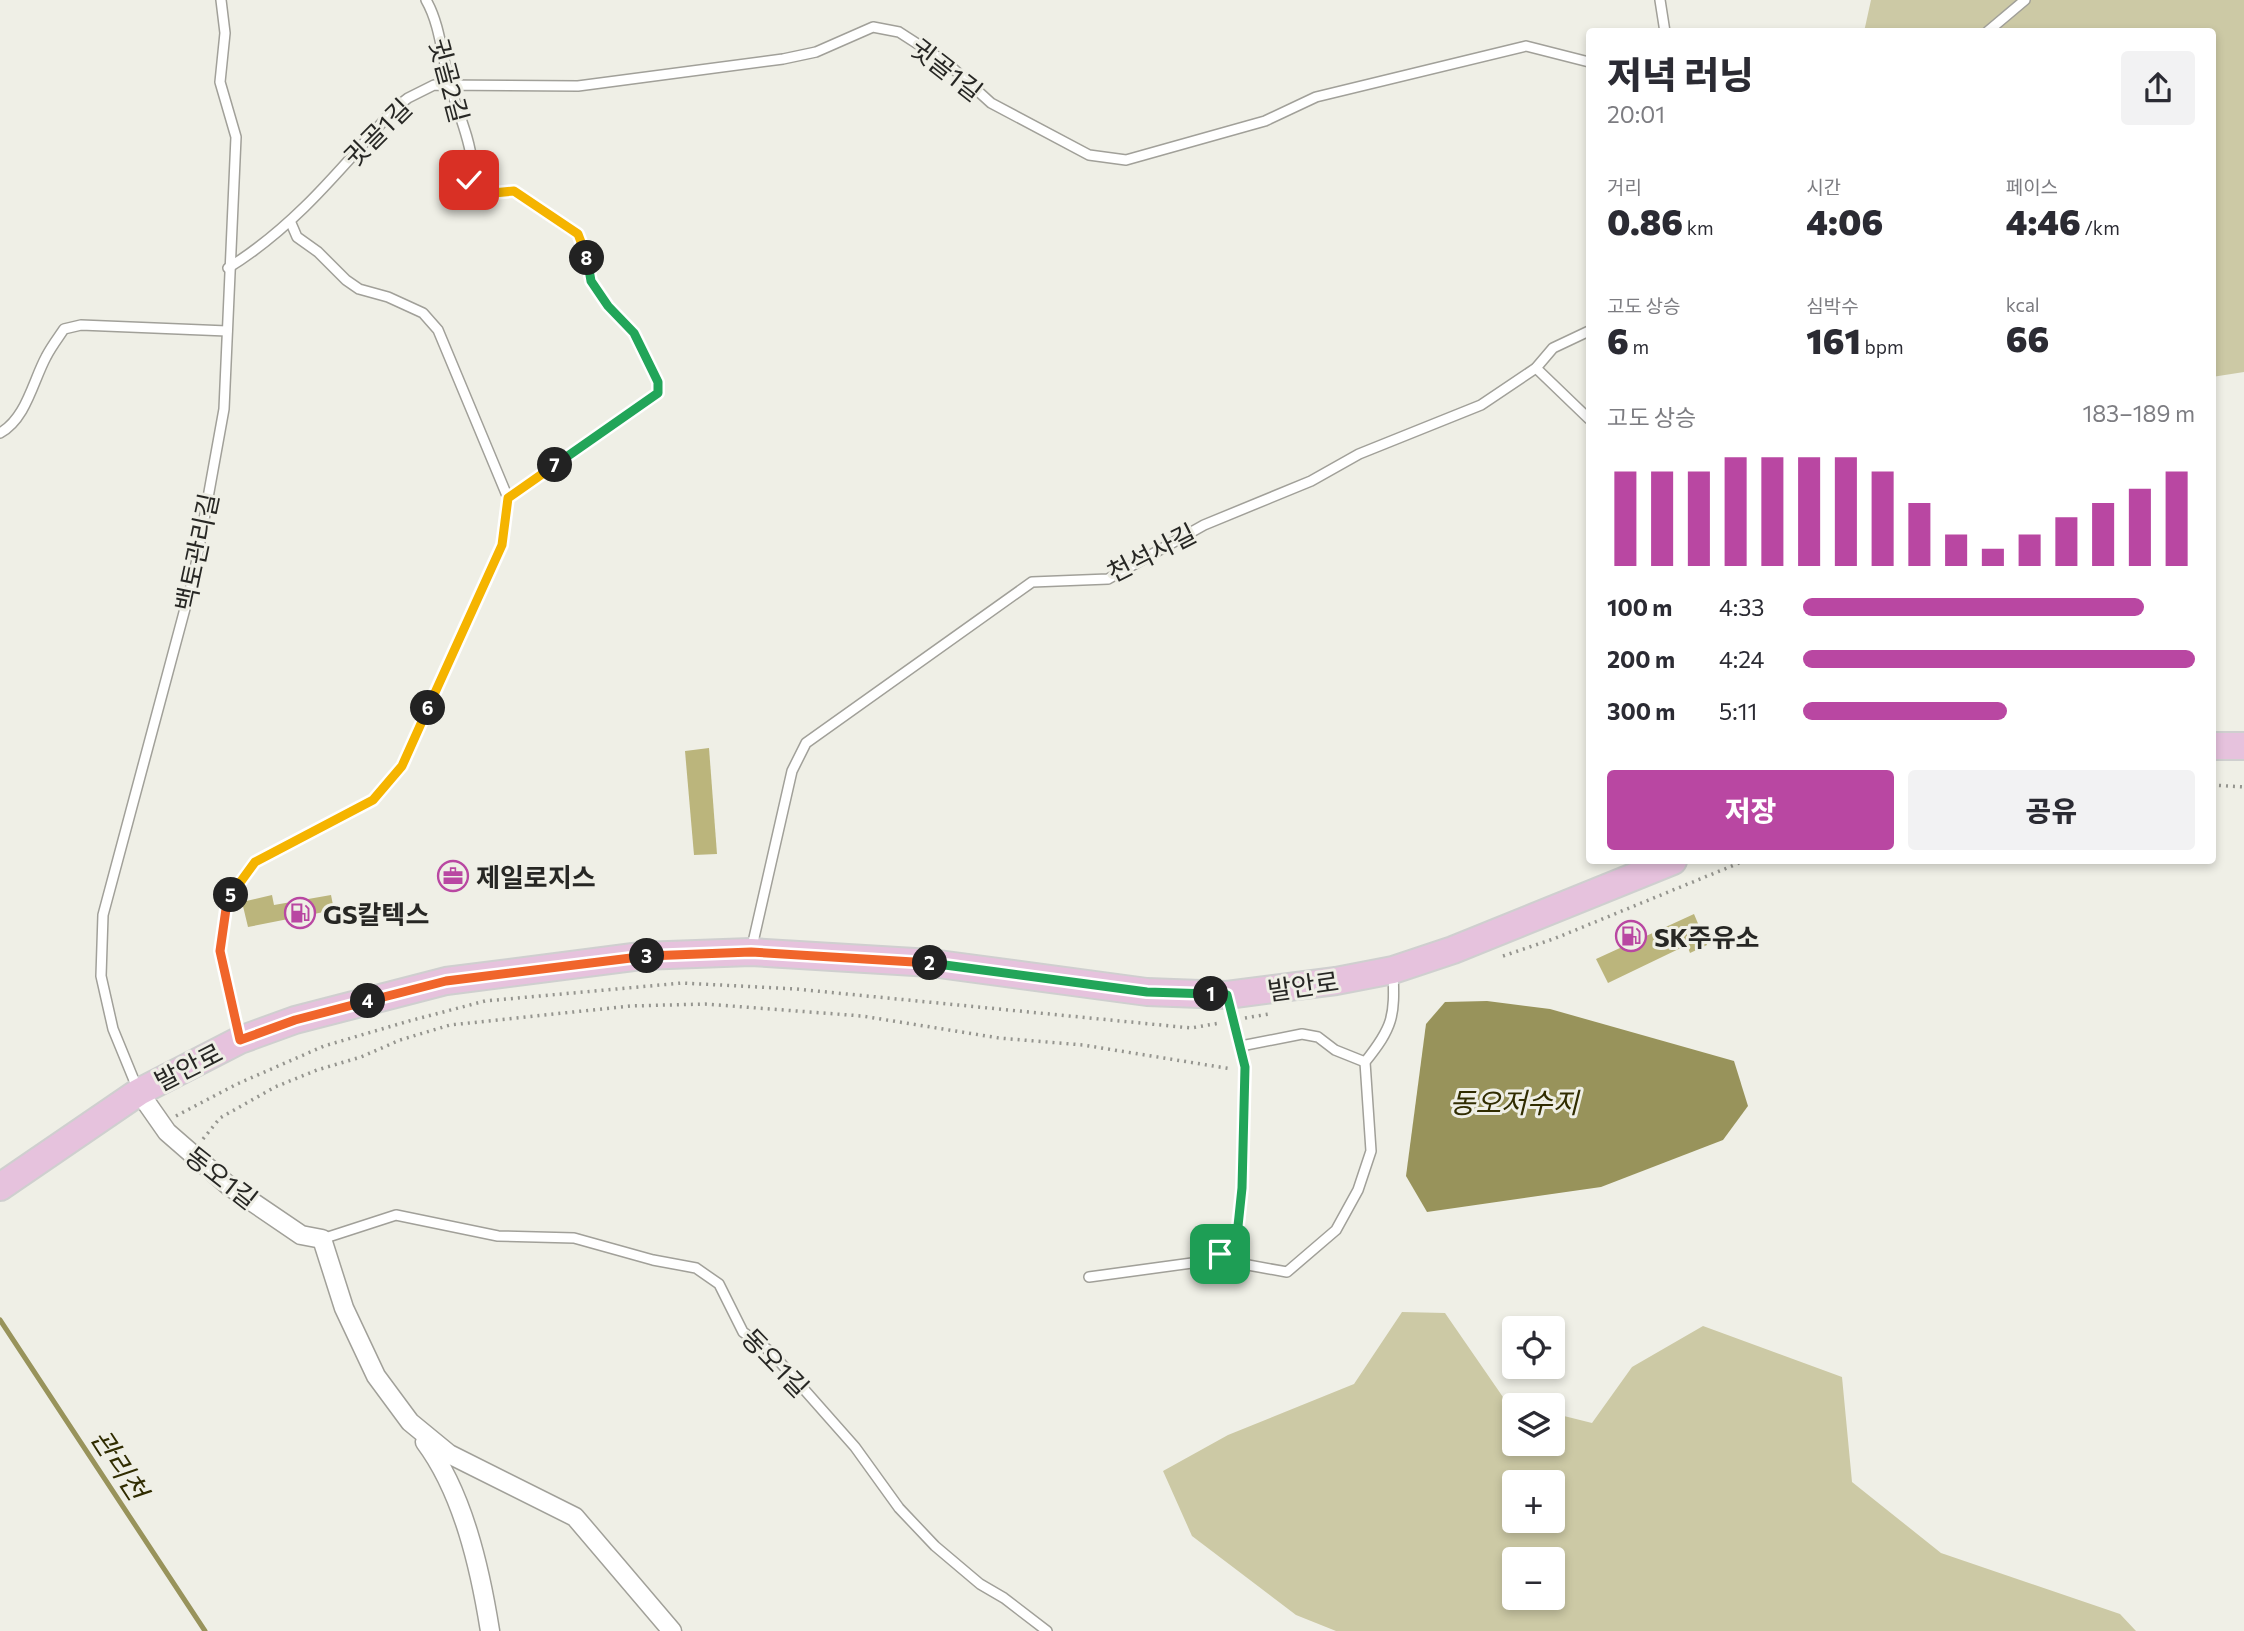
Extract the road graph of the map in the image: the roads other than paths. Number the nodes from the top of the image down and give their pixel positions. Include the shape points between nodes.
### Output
1 (221, 0) edge
2 (426, 0) edge
3 (1660, 0) edge
4 (2025, 0) edge
5 (1664, 28) edge
6 (1992, 28) edge
7 (1586, 61) edge
8 (450, 85) junction
9 (291, 223) junction
10 (228, 268) junction
11 (227, 331) junction
12 (1586, 332) edge
13 (1536, 368) junction
14 (1586, 416) edge
15 (0, 433) edge
16 (508, 498) junction
17 (2216, 746) edge
18 (2244, 747) edge
19 (1666, 864) edge
20 (751, 952) junction
21 (1392, 970) junction
22 (1227, 995) junction
23 (240, 1040) junction
24 (1241, 1046) junction
25 (1365, 1062) junction
26 (139, 1092) junction
27 (0, 1187) edge
28 (322, 1239) junction
29 (1220, 1254) junction
30 (1089, 1277) dead end
31 (410, 1422) junction
32 (490, 1631) edge
33 (672, 1631) edge
34 (1046, 1631) edge

1 - 10 lane, 백토관리길 via 225,33 220,82 236,136
2 - 8 lane, 귓골2길
3 - 5 lane
4 - 6 lane
7 - 8 lane, 귓골1길 via 1526,46 1316,97 1265,121 1126,160 1089,155 991,103 947,63 899,32 873,27 816,52 783,60 578,86
8 - 9 lane, 귓골1길 via 434,85 395,108
8 - 16 lane, 귓골2길 via 472,164 469,180 473,195 514,191 578,234 591,281 634,333 658,382 658,393
9 - 10 lane, 귓골1길
9 - 16 lane via 297,237 352,285 423,313 439,330
10 - 11 lane, 백토관리길
11 - 15 lane via 81,325 64,329 46,355 24,405
11 - 26 lane, 백토관리길 via 224,409 194,575 103,915 101,976 113,1029
12 - 13 lane, 천석사길 via 1553,348
13 - 14 lane
13 - 20 lane, 천석사길 via 1482,405 1359,454 1311,481 1204,525 1108,579 1032,582 806,743 792,772
16 - 23 lane via 502,545 396,775 373,800 255,862 227,902 220,951
17 - 18 main road
19 - 21 main road, 발안로
20 - 22 main road, 발안로 via 931,963 1147,992
20 - 23 main road, 발안로 via 642,956 446,981 295,1020
21 - 22 main road, 발안로
21 - 25 lane via 1395,1011 1384,1039
22 - 24 lane
23 - 26 main road, 발안로
24 - 25 lane via 1302,1034 1318,1037
24 - 29 lane via 1245,1067 1242,1188 1238,1226
25 - 29 lane via 1371,1151 1358,1190 1336,1230 1287,1272
26 - 27 main road, 발안로
26 - 28 street, 동오1길 via 161,1124 229,1186 301,1235
28 - 31 street via 344,1308 376,1376
28 - 34 lane, 동오1길 via 396,1215 498,1236 574,1238 696,1268 719,1284 743,1332 771,1352 935,1546
29 - 30 lane via 1214,1260
31 - 32 street via 442,1465 466,1532
31 - 33 street via 449,1454 575,1517

